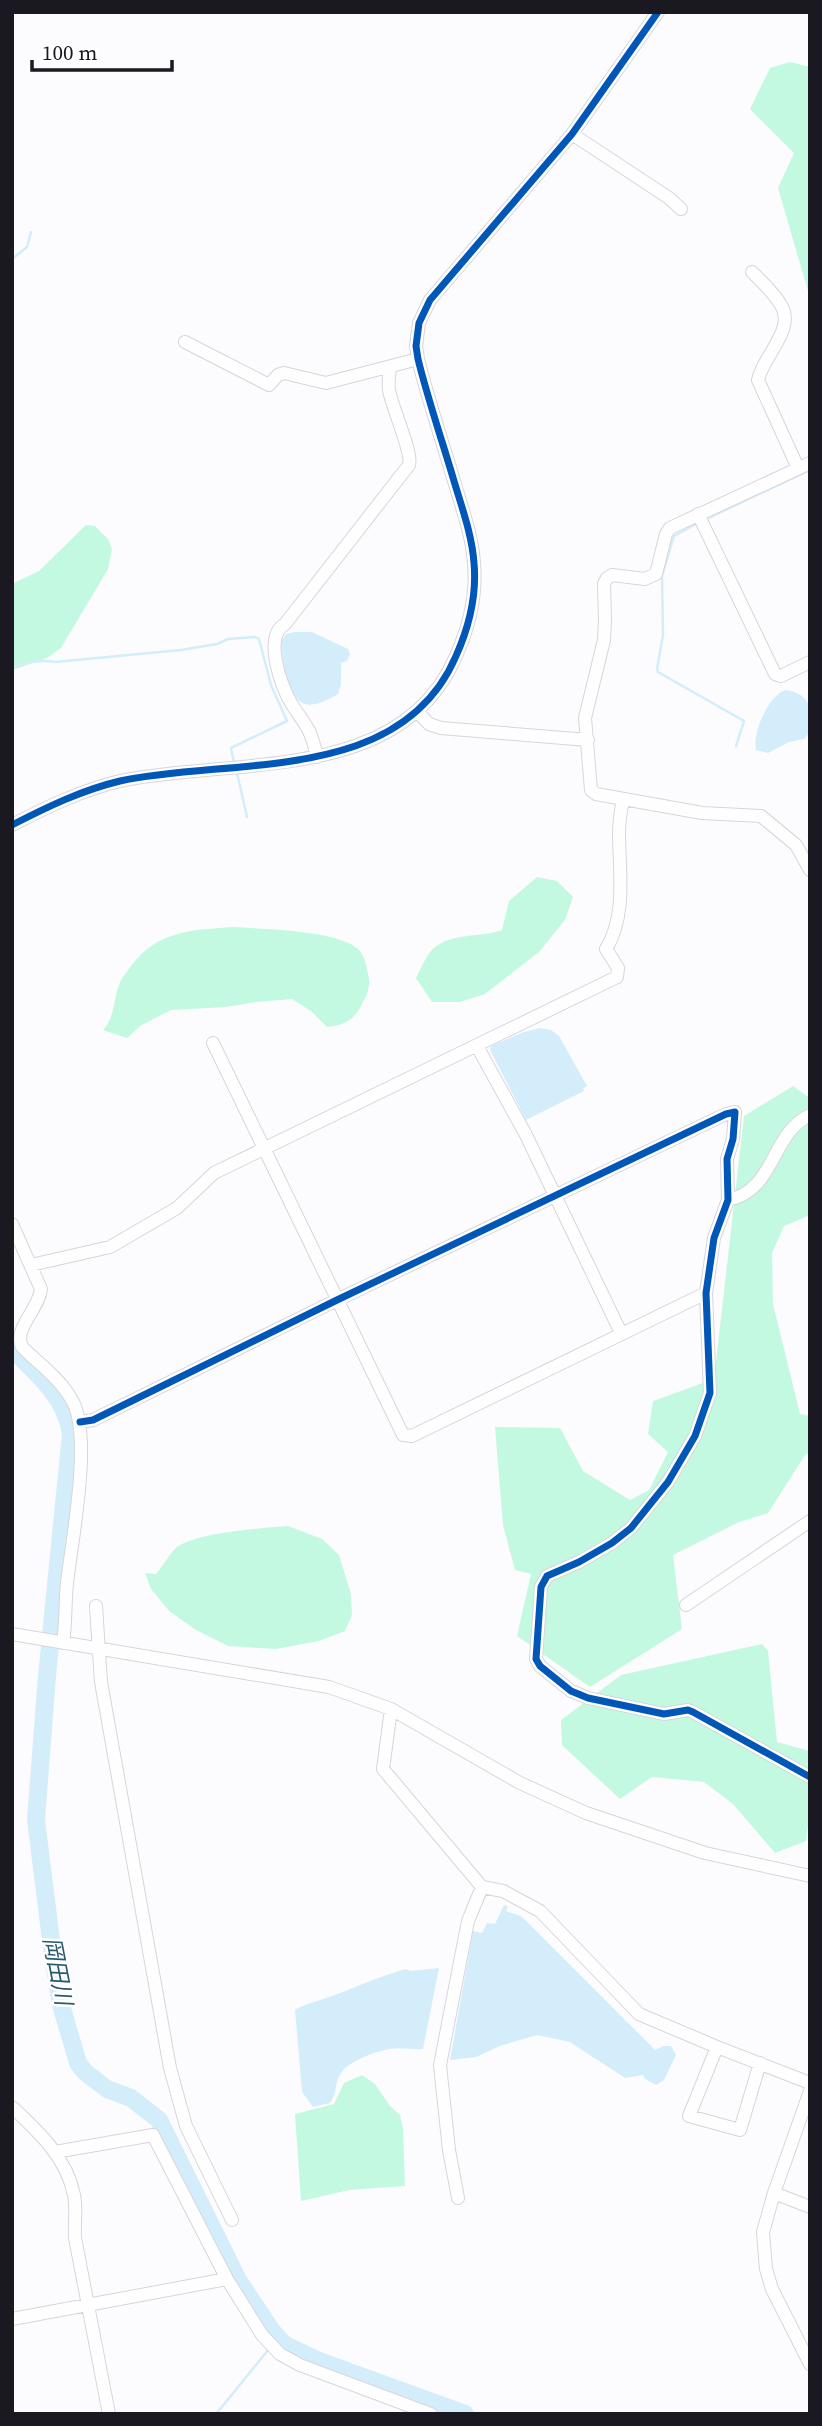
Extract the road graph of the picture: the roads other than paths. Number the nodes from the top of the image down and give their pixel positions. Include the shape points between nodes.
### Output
1 (659, 12) edge
2 (572, 134) junction
3 (681, 209) dead end
4 (752, 272) dead end
5 (186, 342) dead end
6 (418, 359) junction
7 (390, 367) junction
8 (804, 465) edge
9 (698, 514) junction
10 (810, 663) edge
11 (417, 710) junction
12 (588, 740) junction
13 (317, 757) junction
14 (623, 800) junction
15 (12, 825) edge
16 (810, 870) edge
17 (213, 1043) dead end
18 (477, 1045) junction
19 (810, 1115) edge
20 (263, 1150) junction
21 (555, 1196) junction
22 (728, 1200) junction
23 (12, 1224) edge
24 (31, 1265) junction
25 (706, 1293) junction
26 (337, 1300) junction
27 (621, 1334) junction
28 (80, 1422) junction
29 (810, 1521) edge
30 (686, 1605) dead end
31 (96, 1606) dead end
32 (12, 1634) edge
33 (61, 1642) junction
34 (99, 1648) junction
35 (391, 1709) junction
36 (810, 1777) edge
37 (810, 1876) edge
38 (482, 1887) junction
39 (717, 2048) junction
40 (760, 2063) junction
41 (810, 2083) edge
42 (810, 2091) edge
43 (12, 2107) edge
44 (55, 2152) junction
45 (774, 2193) junction
46 (458, 2198) dead end
47 (810, 2207) edge
48 (233, 2220) dead end
49 (226, 2279) junction
50 (88, 2305) junction
51 (12, 2319) edge
52 (810, 2364) edge
53 (109, 2414) edge
54 (431, 2414) edge

1 - 2 street
2 - 3 street
2 - 6 street via 430,300 419,323
4 - 8 street via 784,309 784,326 758,380
5 - 7 street via 269,385 284,373 326,383
6 - 7 street
6 - 11 street via 468,527 475,582 467,630 455,659
7 - 13 street via 389,388 410,453 409,465 274,636 284,689 310,733
8 - 9 street
9 - 10 street via 775,674 781,676
9 - 12 street via 670,528 651,578 612,575 604,584 604,640 585,718
11 - 12 street via 429,724 441,728
11 - 13 street via 367,743
12 - 14 street via 591,790
13 - 15 street via 119,782 60,800
14 - 16 street via 702,813 761,816 796,845
14 - 18 street via 620,900 606,950 618,975
17 - 20 street
18 - 20 street
18 - 21 street
19 - 22 street via 792,1127 762,1178 747,1194
20 - 24 street via 214,1173 177,1208 110,1247
20 - 26 street
21 - 22 street via 735,1112 727,1159
21 - 26 street
21 - 27 street
22 - 25 street via 714,1238
23 - 24 street
24 - 28 street via 40,1298 19,1340 65,1388
25 - 27 street
25 - 36 street via 710,1393 692,1443 631,1528 579,1562 547,1576 541,1587 536,1659 578,1694 664,1714 688,1710
26 - 27 street via 400,1432 407,1437
26 - 28 street via 93,1420
28 - 33 street
29 - 30 street
31 - 34 street
32 - 33 street
33 - 34 street
34 - 35 street via 330,1687
34 - 48 street via 122,1804 179,2106
35 - 37 street via 520,1783 586,1813 705,1853
35 - 38 street via 383,1769
38 - 39 street via 503,1891 540,1911 639,2014
38 - 46 street via 468,1921 440,2065
39 - 40 street
39 - 40 street via 689,2116 740,2130
40 - 41 street
42 - 45 street
43 - 44 street
44 - 49 street via 153,2135
44 - 50 street via 74,2195 75,2238
45 - 47 street
45 - 52 street via 763,2232 766,2269 780,2309
49 - 50 street
49 - 54 street via 262,2335 280,2354
50 - 51 street
50 - 53 street

